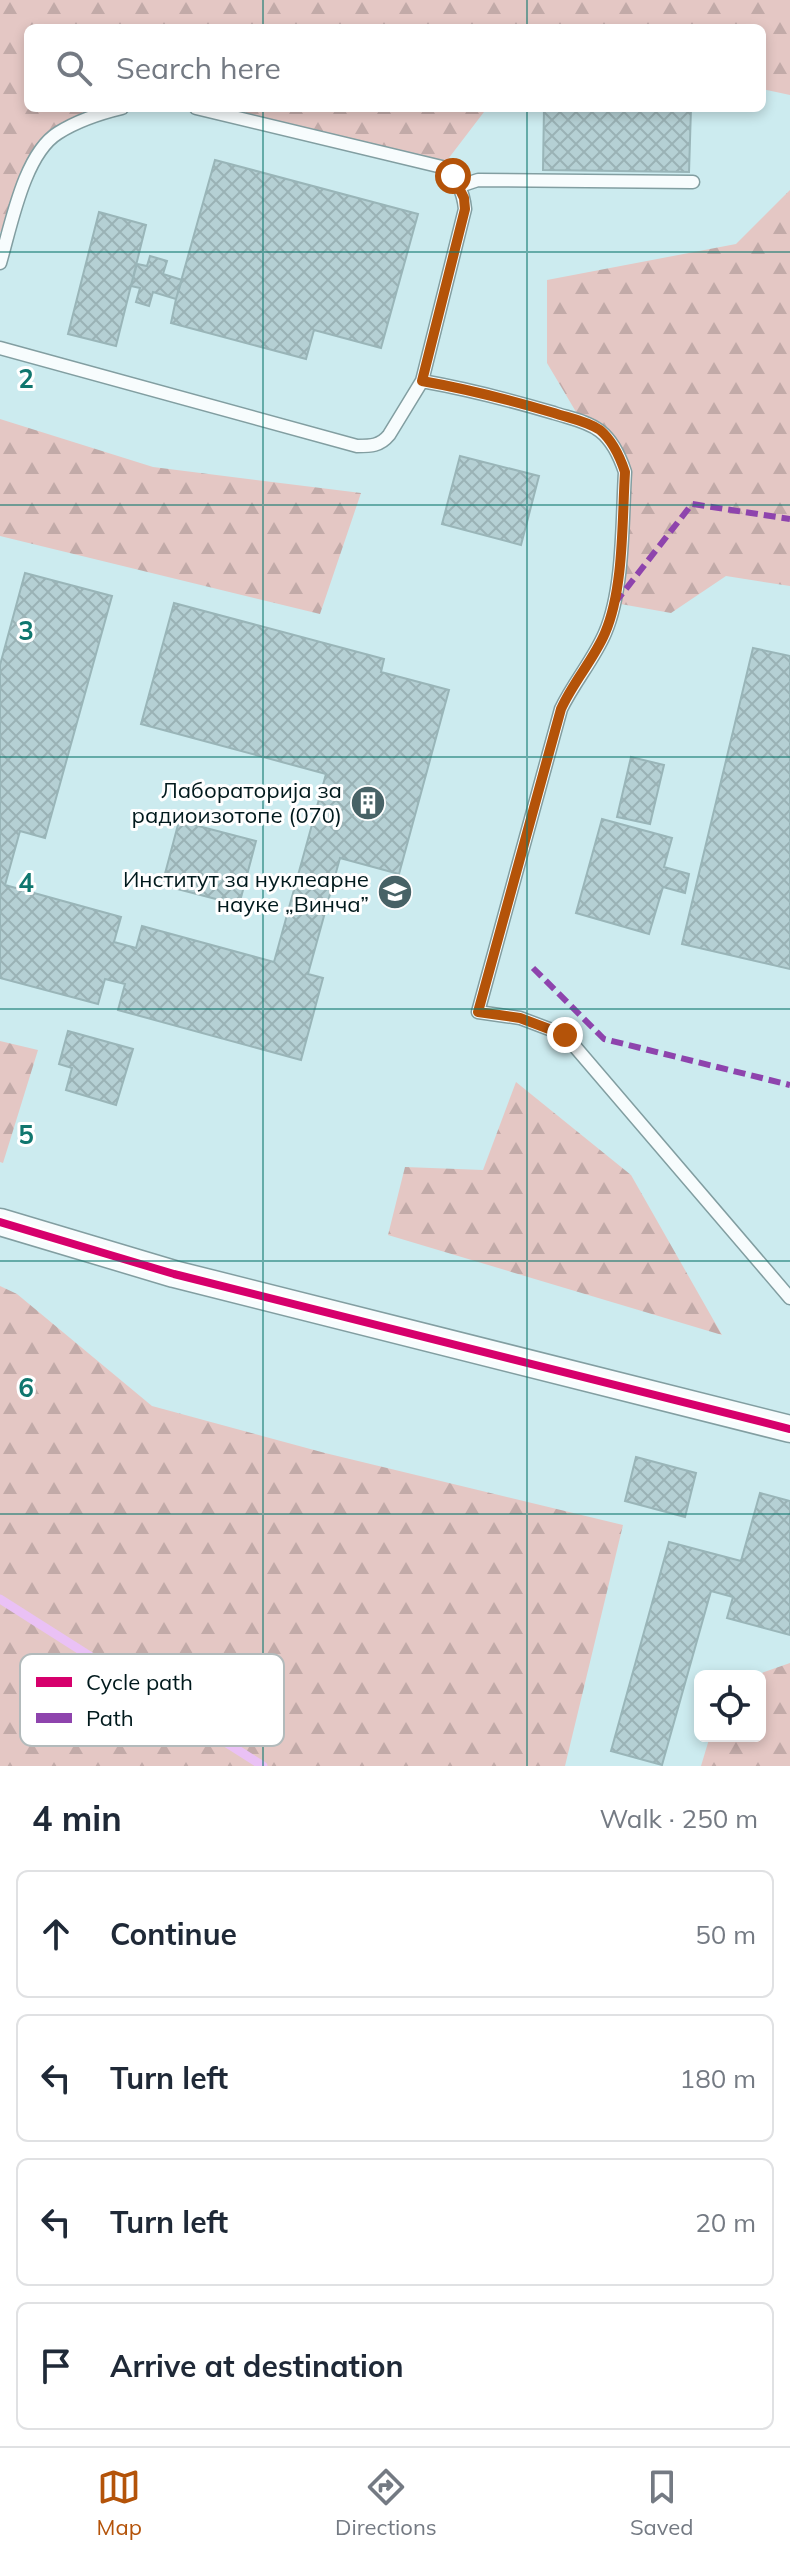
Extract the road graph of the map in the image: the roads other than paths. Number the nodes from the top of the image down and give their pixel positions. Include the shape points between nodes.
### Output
1 (110, 112) edge
2 (213, 112) edge
3 (693, 182) dead end
4 (460, 186) junction
5 (0, 263) edge
6 (0, 348) edge
7 (422, 381) junction
8 (0, 1222) edge
9 (790, 1298) edge
10 (790, 1429) edge

1 - 5 lane via 56,134 41,149
2 - 4 lane via 442,167
3 - 4 lane via 478,180
4 - 7 lane via 465,209
6 - 7 lane via 357,446 383,442
7 - 9 lane via 489,394 582,422 610,441 625,472 615,603 605,635 561,709 478,1012 520,1018 565,1035
8 - 10 street via 174,1274

